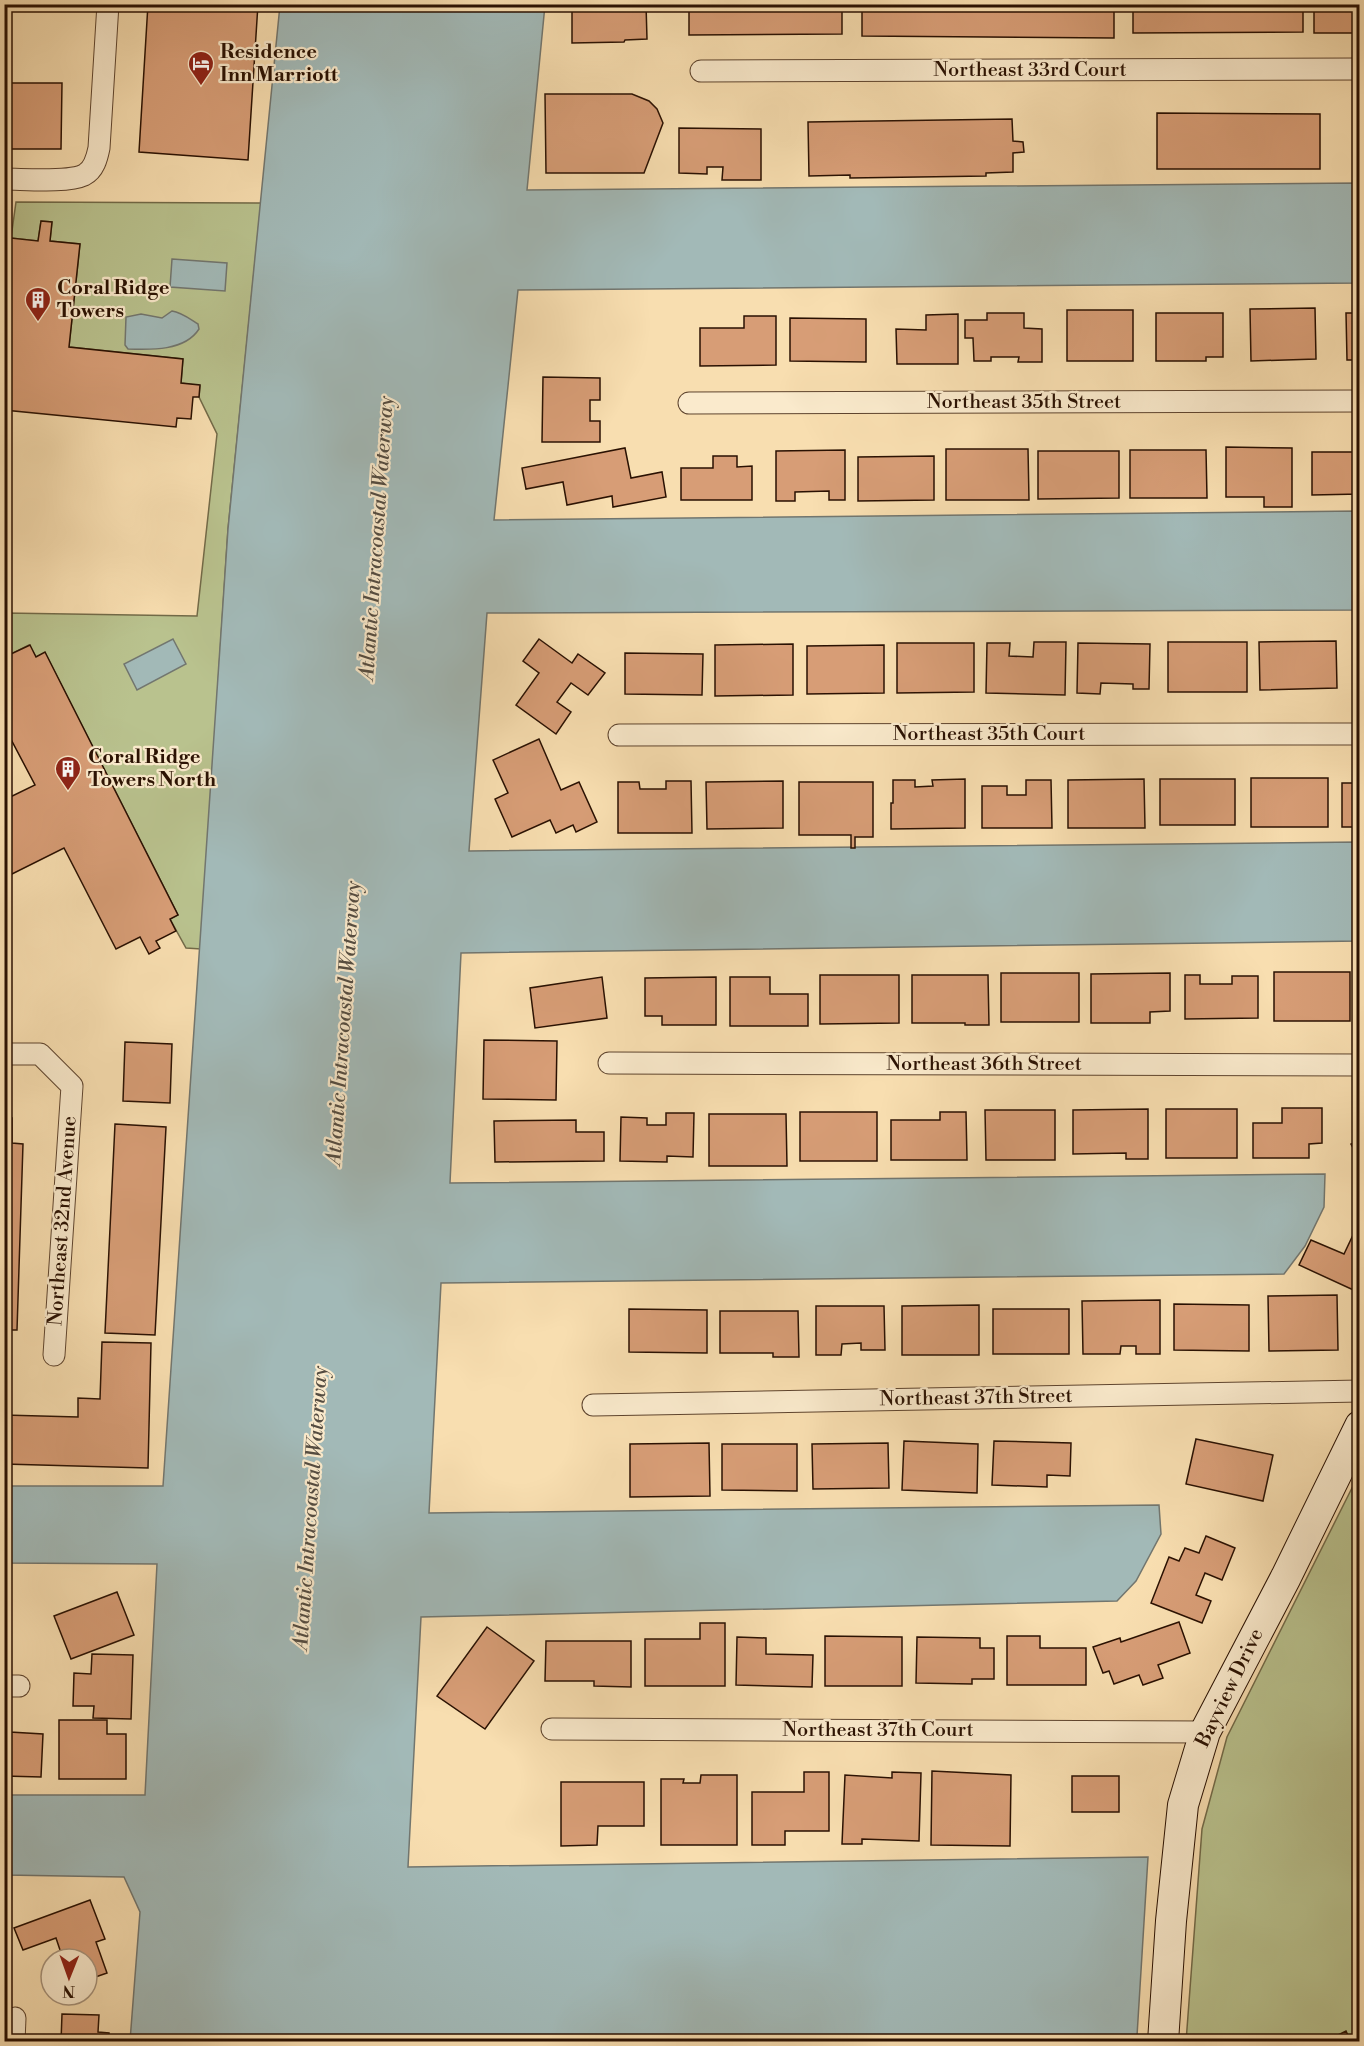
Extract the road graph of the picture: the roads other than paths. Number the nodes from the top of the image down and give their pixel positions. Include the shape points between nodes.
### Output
1 (108, 4) edge
2 (1359, 69) edge
3 (701, 71) dead end
4 (4, 179) edge
5 (1359, 401) edge
6 (689, 403) dead end
7 (1359, 734) edge
8 (619, 735) dead end
9 (4, 1054) edge
10 (609, 1063) dead end
11 (1359, 1065) edge
12 (54, 1355) dead end
13 (1359, 1391) edge
14 (593, 1405) dead end
15 (1359, 1426) edge
16 (552, 1729) dead end
17 (1205, 1732) junction
18 (15, 2018) dead end
19 (14, 2042) edge
20 (1163, 2042) edge

1 - 4 street via 96,163 86,175 68,179
2 - 3 street, Northeast 33rd Court
5 - 6 street, Northeast 35th Street
7 - 8 street, Northeast 35th Court
9 - 12 street, Northeast 32nd Avenue via 40,1054 72,1086
10 - 11 street, Northeast 36th Street
13 - 14 street, Northeast 37th Street
15 - 17 street, Bayview Drive
16 - 17 street, Northeast 37th Court
17 - 20 street, Bayview Drive via 1183,1805
18 - 19 street

